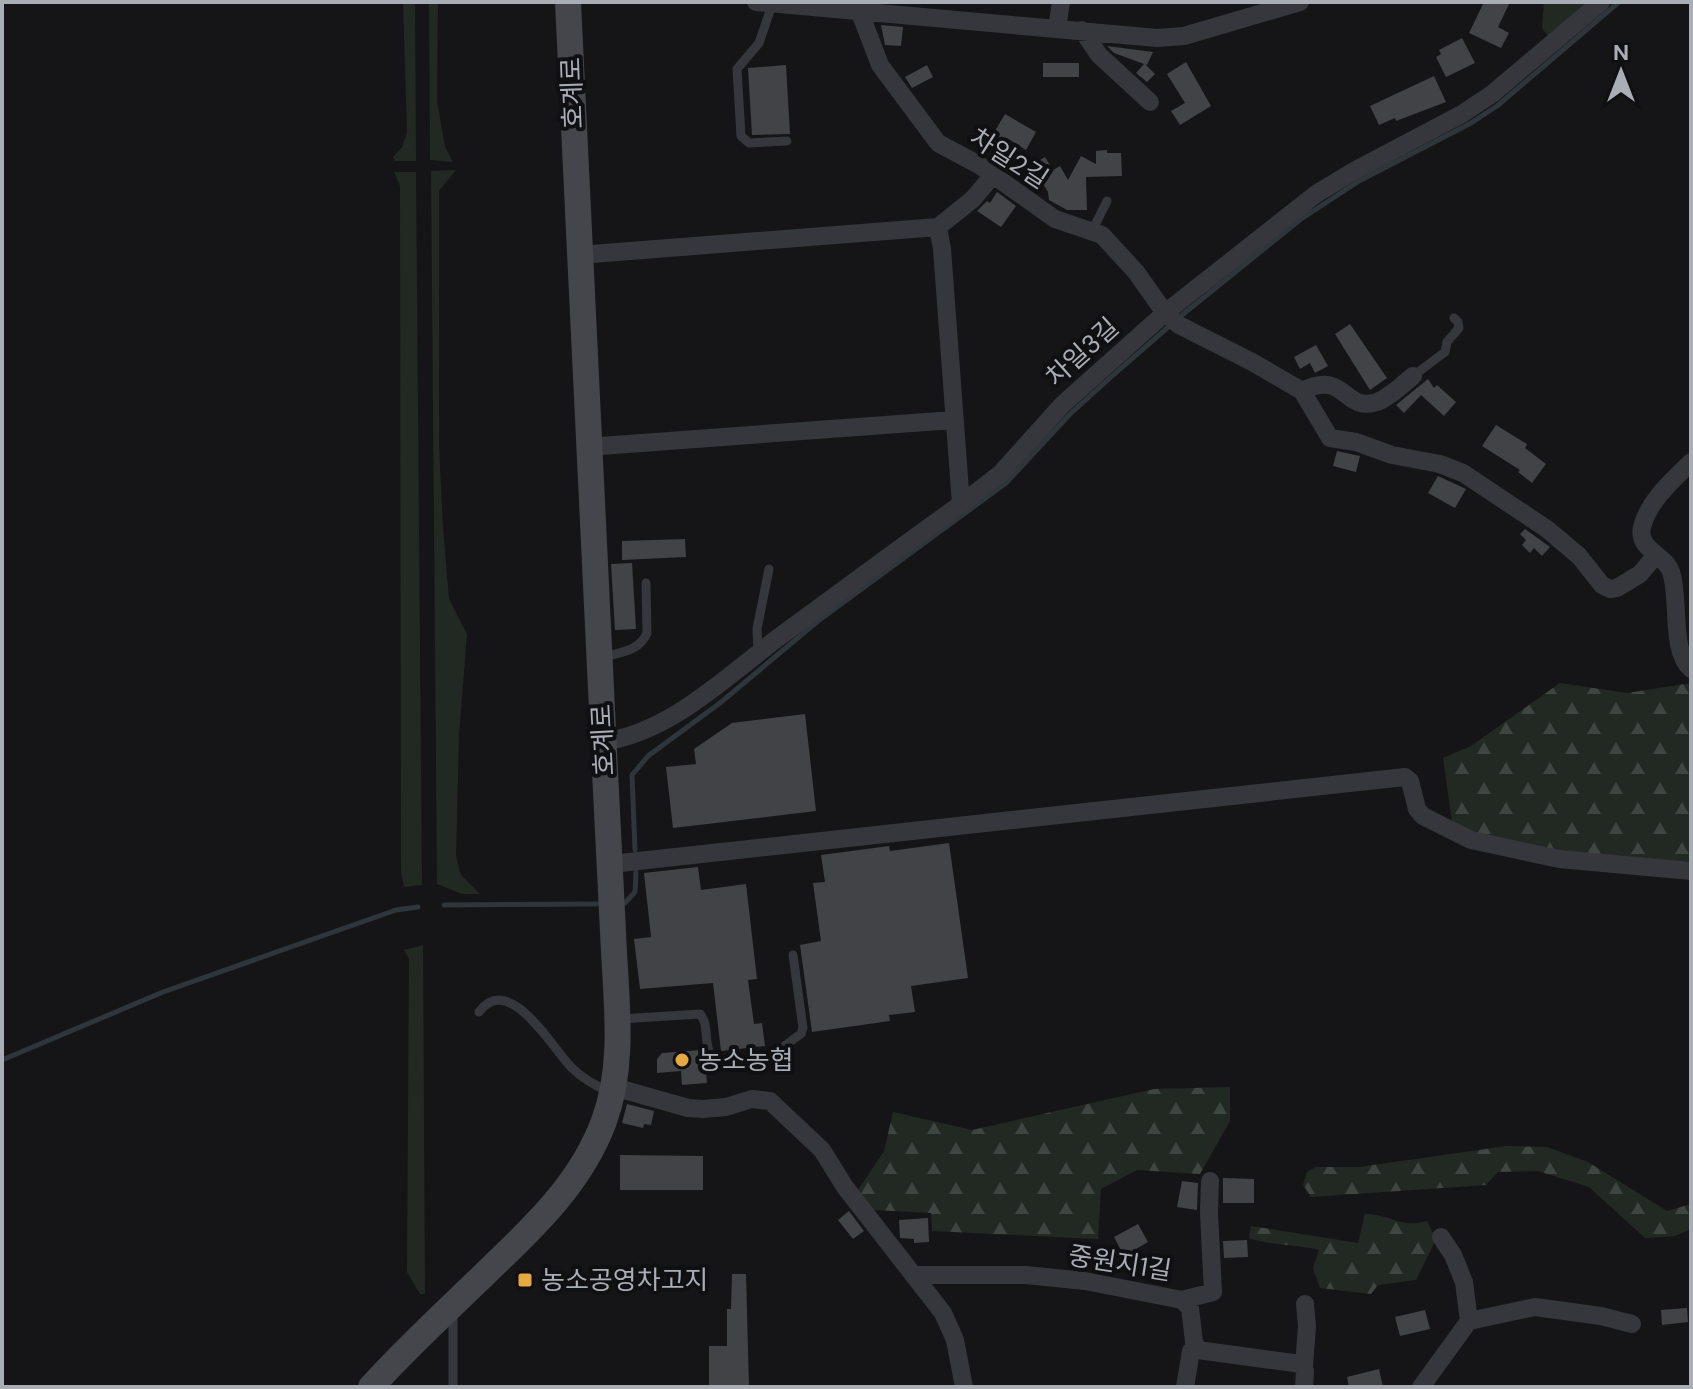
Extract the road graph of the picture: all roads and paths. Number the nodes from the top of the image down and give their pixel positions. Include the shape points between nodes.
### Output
1 (568, 2) edge
2 (1061, 2) edge
3 (1300, 2) edge
4 (1601, 2) edge
5 (764, 3) edge
6 (858, 7) edge
7 (1057, 28) junction
8 (1082, 30) junction
9 (1150, 102) dead end
10 (787, 141) dead end
11 (993, 175) junction
12 (1107, 201) dead end
13 (938, 227) junction
14 (1092, 231) junction
15 (579, 255) junction
16 (1454, 318) dead end
17 (1172, 319) junction
18 (1413, 376) joint
19 (1302, 391) junction
20 (953, 420) junction
21 (587, 447) junction
22 (1691, 462) edge
23 (961, 504) junction
24 (1656, 555) junction
25 (769, 569) dead end
26 (646, 583) dead end
27 (758, 653) junction
28 (598, 658) junction
29 (1691, 669) edge
30 (603, 742) junction
31 (611, 864) junction
32 (1691, 871) edge
33 (793, 955) dead end
34 (479, 1012) dead end
35 (617, 1019) junction
36 (613, 1090) junction
37 (1210, 1181) dead end
38 (1441, 1237) dead end
39 (913, 1275) junction
40 (1182, 1300) junction
41 (1305, 1304) dead end
42 (453, 1305) junction
43 (1469, 1321) junction
44 (1632, 1324) dead end
45 (1195, 1347) junction
46 (1304, 1366) junction
47 (371, 1387) edge
48 (453, 1387) edge
49 (964, 1387) edge
50 (1185, 1387) edge
51 (1304, 1387) edge
52 (1421, 1387) edge

1 - 15 street, 호계로
2 - 7 street
3 - 8 street via 1184,36
4 - 17 street, 차일3길 via 1492,94 1316,194
5 - 6 street
5 - 10 lane via 759,43 737,69 741,136 749,143
6 - 7 street
6 - 11 street, 차일2길 via 880,65 927,130 945,148
7 - 8 street
8 - 9 street via 1099,55
11 - 13 street
11 - 14 street, 차일2길 via 1055,219
12 - 14 lane
13 - 15 street
13 - 20 street
14 - 17 street, 차일2길 via 1128,262
15 - 21 street, 호계로
16 - 18 lane via 1459,328 1445,352
17 - 19 street
17 - 23 street, 차일3길 via 1062,405 1001,473
18 - 19 street via 1369,403 1351,399 1328,383
19 - 24 street via 1330,438 1463,473 1547,529 1606,588 1613,590 1630,580
20 - 21 street
20 - 23 street
21 - 28 street, 호계로
22 - 24 street via 1654,502 1642,526 1644,543
23 - 27 street, 차일3길
24 - 29 street via 1671,571 1682,653
25 - 27 lane via 757,629
26 - 28 lane via 644,641
27 - 30 street, 차일3길 via 654,727
28 - 30 street, 호계로
30 - 31 street, 호계로
31 - 32 street via 1405,777 1423,816 1471,840 1559,859
31 - 35 street, 호계로
33 - 35 lane via 803,1028 766,1057 713,1059 703,1017 695,1013
34 - 36 lane via 489,1002 514,1003 573,1069
35 - 36 street, 호계로
36 - 39 street via 688,1108 770,1101 822,1150
36 - 42 street, 호계로 via 604,1121 573,1180 548,1212
37 - 40 street via 1214,1288 1210,1294
38 - 43 street via 1464,1282
39 - 40 street, 중원지1길 via 1026,1275
39 - 49 street via 951,1328
40 - 45 street, 중원지1길 via 1190,1308
41 - 46 street
42 - 47 street, 호계로
42 - 48 lane
43 - 44 street via 1535,1307
43 - 52 street
45 - 46 street
45 - 50 street
46 - 51 street

